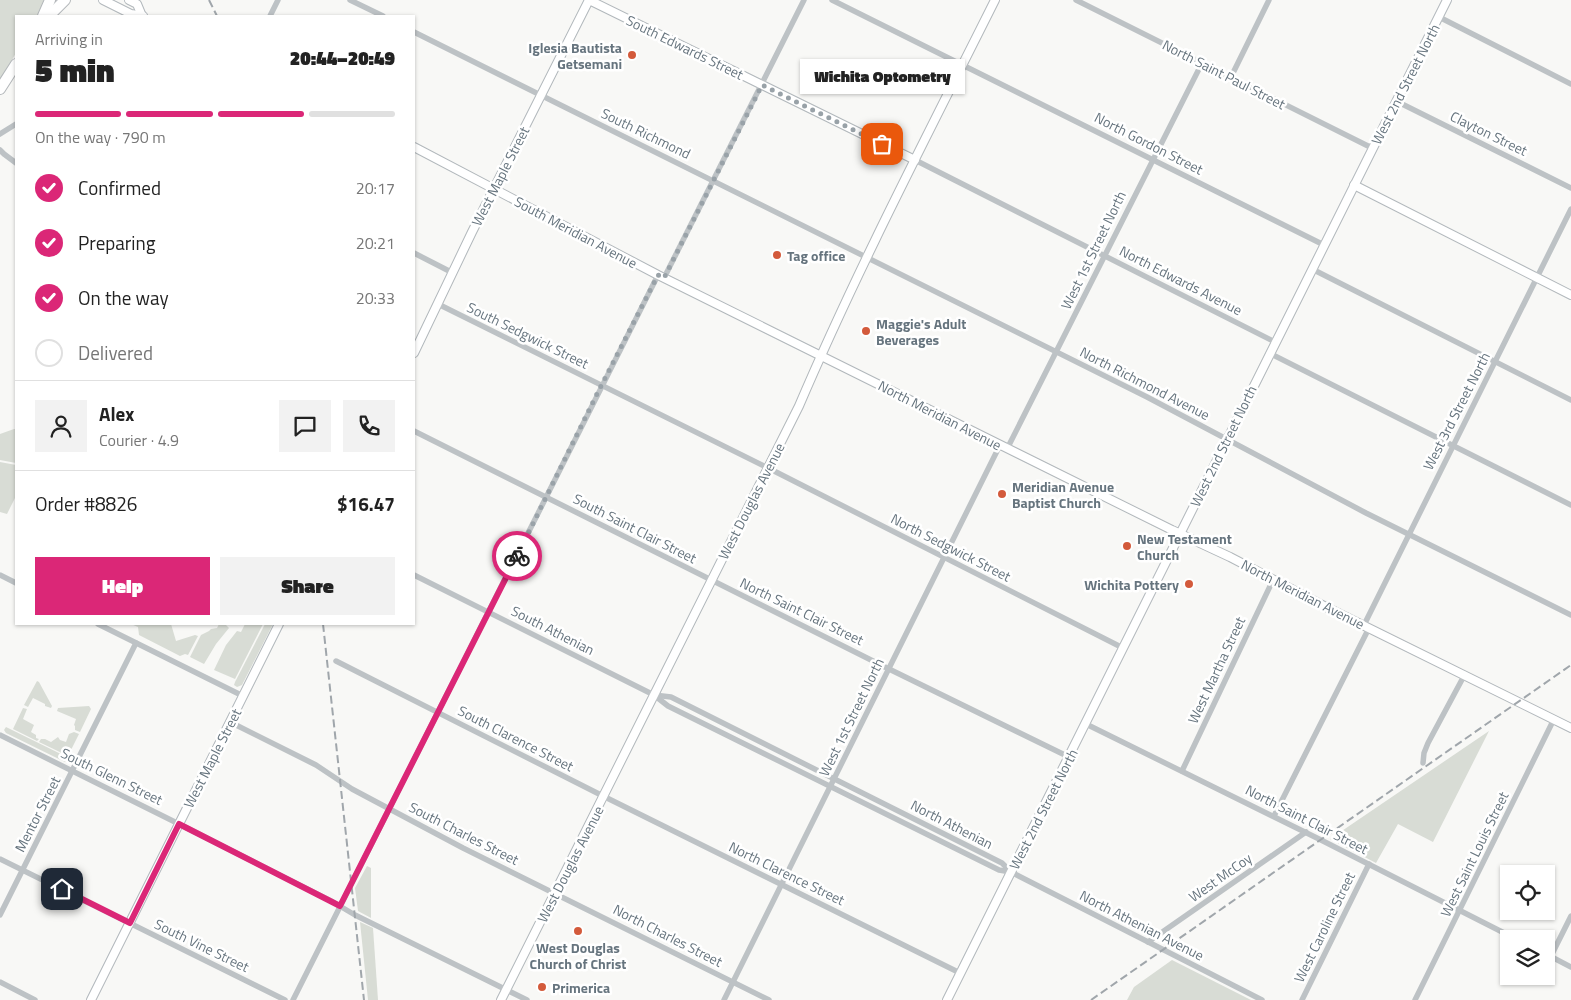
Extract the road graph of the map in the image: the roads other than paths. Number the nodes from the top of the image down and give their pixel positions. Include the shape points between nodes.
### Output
1 (50, 0) edge
2 (66, 0) edge
3 (103, 0) edge
4 (129, 0) edge
5 (278, 0) edge
6 (350, 0) edge
7 (589, 0) edge
8 (804, 0) edge
9 (832, 0) edge
10 (995, 0) edge
11 (1076, 0) edge
12 (1269, 0) edge
13 (1447, 0) edge
14 (43, 15) edge
15 (49, 15) edge
16 (136, 15) edge
17 (142, 15) edge
18 (270, 15) edge
19 (381, 15) edge
20 (1438, 16) junction
21 (415, 32) edge
22 (1202, 63) junction
23 (963, 64) junction
24 (15, 66) edge
25 (1231, 77) junction
26 (1571, 84) edge
27 (762, 85) junction
28 (0, 89) edge
29 (541, 95) junction
30 (1396, 101) junction
31 (15, 125) edge
32 (0, 134) edge
33 (415, 148) edge
34 (1372, 148) junction
35 (0, 150) edge
36 (1152, 159) junction
37 (915, 160) junction
38 (15, 162) edge
39 (713, 180) junction
40 (1354, 185) junction
41 (1571, 188) edge
42 (494, 189) junction
43 (1571, 209) edge
44 (1324, 245) junction
45 (415, 254) edge
46 (867, 256) junction
47 (1105, 256) junction
48 (1312, 269) junction
49 (453, 273) junction
50 (661, 276) junction
51 (1536, 278) junction
52 (1571, 295) edge
53 (438, 304) junction
54 (1275, 342) junction
55 (415, 351) edge
56 (1056, 352) junction
57 (1269, 353) junction
58 (820, 355) junction
59 (1495, 361) junction
60 (601, 386) junction
61 (1571, 400) edge
62 (415, 432) edge
63 (1227, 439) junction
64 (1453, 446) junction
65 (1003, 447) junction
66 (768, 468) junction
67 (546, 498) junction
68 (1571, 505) edge
69 (1180, 534) junction
70 (1408, 534) junction
71 (945, 557) junction
72 (0, 575) edge
73 (415, 575) edge
74 (711, 580) junction
75 (1273, 580) junction
76 (15, 582) edge
77 (489, 612) junction
78 (1571, 615) edge
79 (100, 625) edge
80 (278, 625) edge
81 (1367, 626) junction
82 (136, 642) junction
83 (1123, 648) junction
84 (336, 661) dead end
85 (889, 669) junction
86 (1465, 674) junction
87 (654, 695) junction
88 (243, 696) junction
89 (439, 713) junction
90 (1554, 719) junction
91 (230, 722) junction
92 (1086, 724) junction
93 (1571, 728) edge
94 (0, 735) edge
95 (1069, 757) junction
96 (1423, 763) dead end
97 (72, 771) junction
98 (1182, 771) junction
99 (835, 779) junction
100 (831, 787) junction
101 (604, 796) junction
102 (390, 809) junction
103 (1274, 816) junction
104 (179, 824) junction
105 (1306, 832) junction
106 (0, 858) edge
107 (1369, 864) junction
108 (23, 870) junction
109 (1011, 872) junction
110 (782, 884) junction
111 (555, 893) junction
112 (340, 906) junction
113 (1460, 911) junction
114 (0, 916) edge
115 (1571, 916) edge
116 (130, 923) junction
117 (1500, 931) edge
118 (1148, 942) junction
119 (1555, 944) edge
120 (1555, 958) edge
121 (1571, 966) edge
122 (960, 973) junction
123 (0, 982) edge
124 (733, 982) junction
125 (506, 990) junction
126 (35, 1000) edge
127 (91, 1000) edge
128 (285, 1000) edge
129 (293, 1000) edge
130 (501, 1000) edge
131 (527, 1000) edge
132 (724, 1000) edge
133 (769, 1000) edge
134 (947, 1000) edge
135 (1262, 1000) edge
136 (1302, 1000) edge
137 (1415, 1000) edge

1 - 14 highway
2 - 15 highway
3 - 16 street
4 - 17 street via 137,4
5 - 18 street
6 - 19 street
7 - 27 street, South Edwards Street
7 - 29 street, West Maple Street
8 - 27 street
9 - 23 street, North Gordon Street
10 - 23 street, West Douglas Avenue
11 - 22 street, North Saint Paul Street
12 - 25 street
13 - 20 street, West 2nd Street North
20 - 26 street
20 - 30 street, West 2nd Street North
21 - 29 street, South Richmond
22 - 25 street, North Saint Paul Street
22 - 36 street, West 1st Street North
23 - 36 street, North Gordon Street
23 - 37 street, West Douglas Avenue
24 - 28 highway
25 - 34 street, North Saint Paul Street
27 - 37 street, South Edwards Street
27 - 39 street
29 - 39 street, South Richmond
29 - 42 street, West Maple Street
30 - 34 street, West 2nd Street North
30 - 41 street, Clayton Street
31 - 32 street
33 - 42 street, South Meridian Avenue
34 - 40 street, West 2nd Street North
35 - 38 street
36 - 44 street, North Gordon Street
36 - 47 street, West 1st Street North
37 - 46 street, West Douglas Avenue
37 - 47 street, North Edwards Avenue
39 - 46 street, South Richmond
39 - 50 street
40 - 44 street, West 2nd Street North
40 - 51 street
42 - 49 street, West Maple Street
42 - 50 street, South Meridian Avenue
43 - 51 street, West 3rd Street North
44 - 48 street, West 2nd Street North
45 - 49 street
46 - 56 street, North Richmond Avenue
46 - 58 street, West Douglas Avenue
47 - 54 street, North Edwards Avenue
47 - 56 street, West 1st Street North
48 - 54 street, West 2nd Street North
48 - 59 street
49 - 53 street, West Maple Street
50 - 58 street, South Meridian Avenue
50 - 60 street
51 - 52 street
51 - 59 street, West 3rd Street North
53 - 55 street, West Maple Street
53 - 60 street, South Sedgwick Street
54 - 57 street, West 2nd Street North
56 - 63 street, North Richmond Avenue
56 - 65 street, West 1st Street North
57 - 63 street, West 2nd Street North
57 - 64 street
58 - 65 street, North Meridian Avenue
58 - 66 street, West Douglas Avenue
59 - 61 street
59 - 64 street, West 3rd Street North
60 - 66 street, South Sedgwick Street
60 - 67 street
62 - 67 street, South Saint Clair Street
63 - 69 street, West 2nd Street North
63 - 70 street, North Richmond Avenue
64 - 68 street
64 - 70 street, West 3rd Street North
65 - 69 street, North Meridian Avenue
65 - 71 street, West 1st Street North
66 - 71 street, North Sedgwick Street
66 - 74 street, West Douglas Avenue
67 - 74 street, South Saint Clair Street
67 - 77 street
69 - 75 street, North Meridian Avenue
69 - 83 street, West 2nd Street North
70 - 78 street, North Richmond Avenue
70 - 81 street, West 3rd Street North
71 - 83 street, North Sedgwick Street
71 - 85 street, West 1st Street North
72 - 76 street
73 - 77 street, South Athenian
74 - 85 street, North Saint Clair Street
74 - 87 street, West Douglas Avenue
75 - 81 street, North Meridian Avenue
75 - 98 street, West Martha Street
77 - 87 street, South Athenian
77 - 89 street
79 - 82 street
80 - 88 street, West Maple Street
81 - 86 street, North Meridian Avenue
81 - 103 street, West 3rd Street North
82 - 88 street
82 - 97 street, Mentor Street
83 - 92 street, West 2nd Street North
84 - 89 street, South Clarence Street
85 - 95 street, North Saint Clair Street
85 - 99 street, West 1st Street North
86 - 90 street, North Meridian Avenue
86 - 96 street via 1428,743
87 - 99 street, North Athenian via 672,697
87 - 100 street, North Athenian via 668,706
87 - 101 street, West Douglas Avenue
88 - 91 street, West Maple Street
89 - 101 street, South Clarence Street
89 - 102 street
90 - 93 street, North Meridian Avenue
90 - 113 street, West Saint Louis Street
91 - 102 street, South Charles Street via 316,765
91 - 104 street, West Maple Street
92 - 95 street, West 2nd Street North
92 - 98 street, North Saint Clair Street
94 - 97 street, South Glenn Street
95 - 109 street, West 2nd Street North
97 - 104 street, South Glenn Street
97 - 108 street, Mentor Street
98 - 103 street, North Saint Clair Street
99 - 100 street, West 1st Street North
99 - 109 street, North Athenian via 1002,863
100 - 109 street, North Athenian via 999,870
100 - 110 street, West 1st Street North
101 - 110 street, North Clarence Street
101 - 111 street, West Douglas Avenue
102 - 111 street, South Charles Street
102 - 112 street
103 - 105 street, North Saint Clair Street
104 - 112 street, South Glenn Street
104 - 116 street, West Maple Street
105 - 107 street, North Saint Clair Street
105 - 118 street, West McCoy
106 - 108 street, South Vine Street
107 - 113 street, North Saint Clair Street
107 - 136 street, West Caroline Street
108 - 114 street, Mentor Street
108 - 116 street, South Vine Street
109 - 118 street, North Athenian Avenue
109 - 122 street, West 2nd Street North
110 - 122 street, North Clarence Street
110 - 124 street, West 1st Street North
111 - 124 street, North Charles Street
111 - 125 street, West Douglas Avenue
112 - 125 street, South Glenn Street
112 - 129 street
113 - 117 street, North Saint Clair Street
113 - 137 street, West Saint Louis Street
115 - 119 street
116 - 127 street, West Maple Street
116 - 128 street, South Vine Street
118 - 135 street, North Athenian Avenue
120 - 121 street
122 - 134 street, West 2nd Street North
123 - 126 street
124 - 132 street, West 1st Street North
124 - 133 street, North Charles Street
125 - 130 street, West Douglas Avenue
125 - 131 street, South Glenn Street

